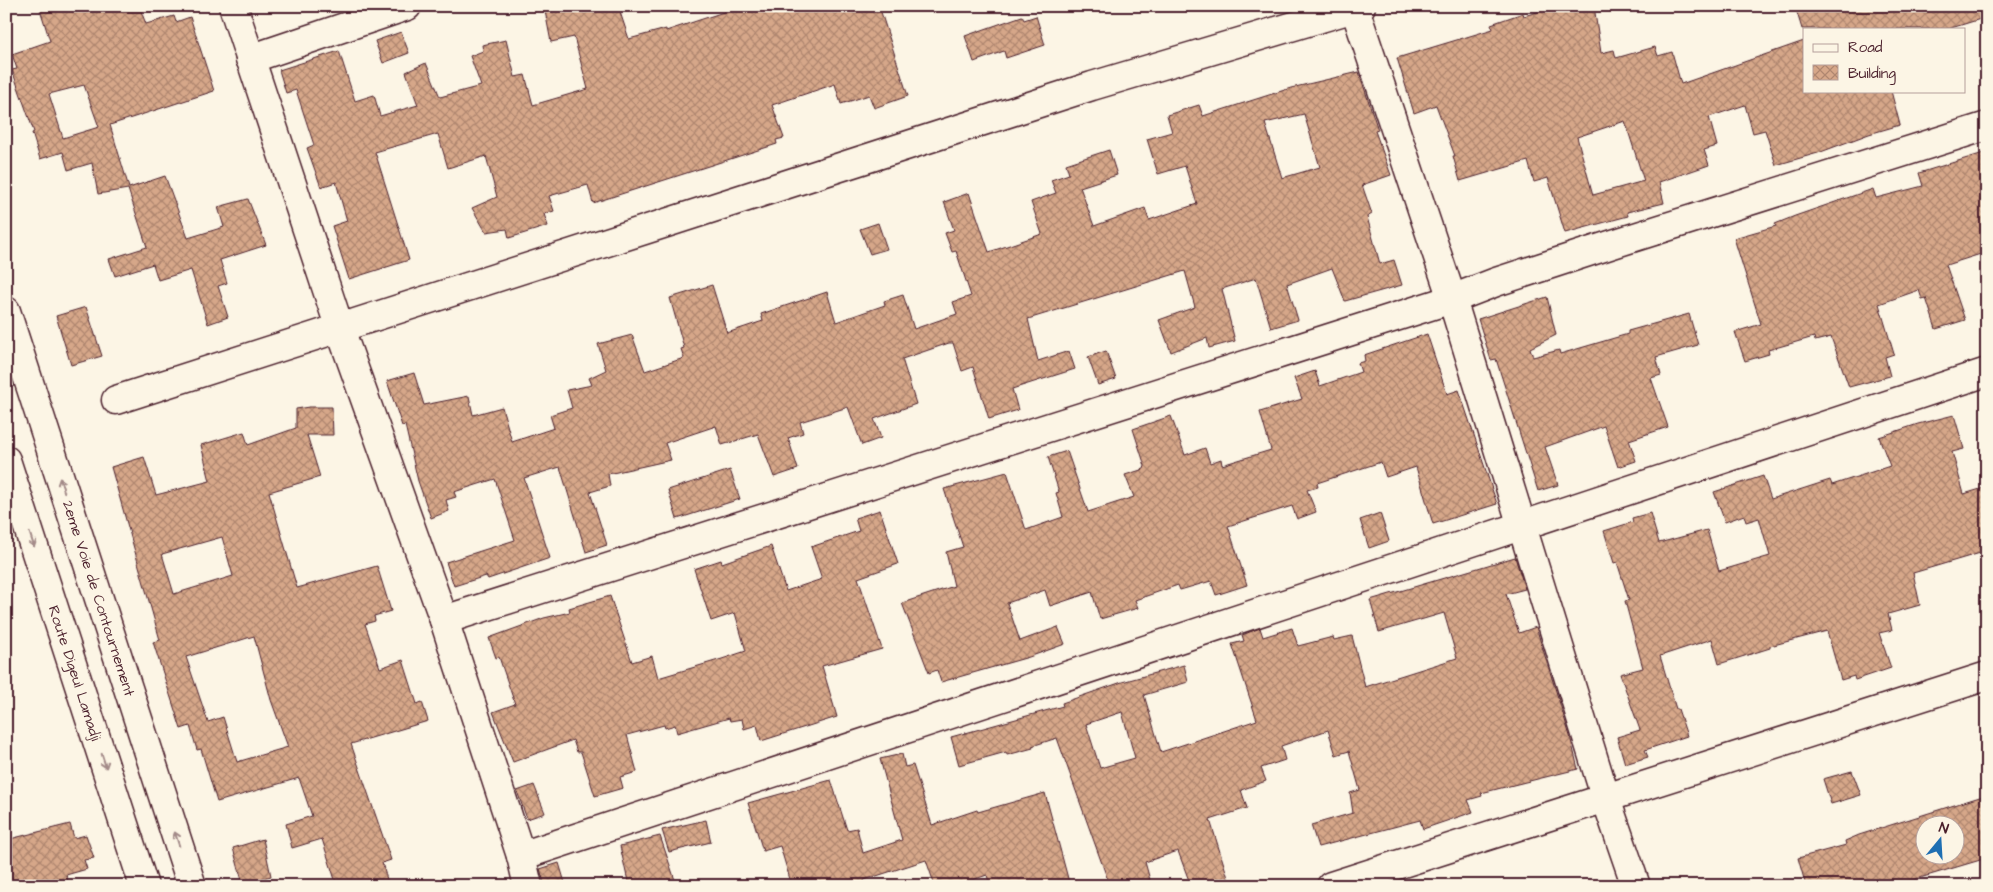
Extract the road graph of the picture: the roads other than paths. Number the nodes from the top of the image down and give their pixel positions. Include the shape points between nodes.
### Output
1 (233, 6) edge
2 (407, 6) edge
3 (1357, 7) edge
4 (250, 59) junction
5 (1987, 126) edge
6 (1452, 298) junction
7 (6, 311) edge
8 (340, 329) junction
9 (1987, 372) edge
10 (116, 400) dead end
11 (6, 460) edge
12 (1524, 525) junction
13 (444, 620) junction
14 (1987, 676) edge
15 (1606, 799) junction
16 (521, 856) junction
17 (144, 886) edge
18 (192, 886) edge
19 (528, 886) edge
20 (1331, 886) edge
21 (1636, 886) edge

1 - 4 street
2 - 4 street
3 - 6 street
3 - 8 street via 1092,86
4 - 8 street
5 - 6 street
6 - 12 street
6 - 13 street
18 -> 7 street, 2eme Voie de Contournement
8 - 10 street
8 - 13 street
9 - 12 street
11 -> 17 street, Route Digeul Lamadji
12 - 15 street
12 - 16 street
13 - 16 street
14 - 15 street
15 - 20 street
15 - 21 street
16 - 19 street

